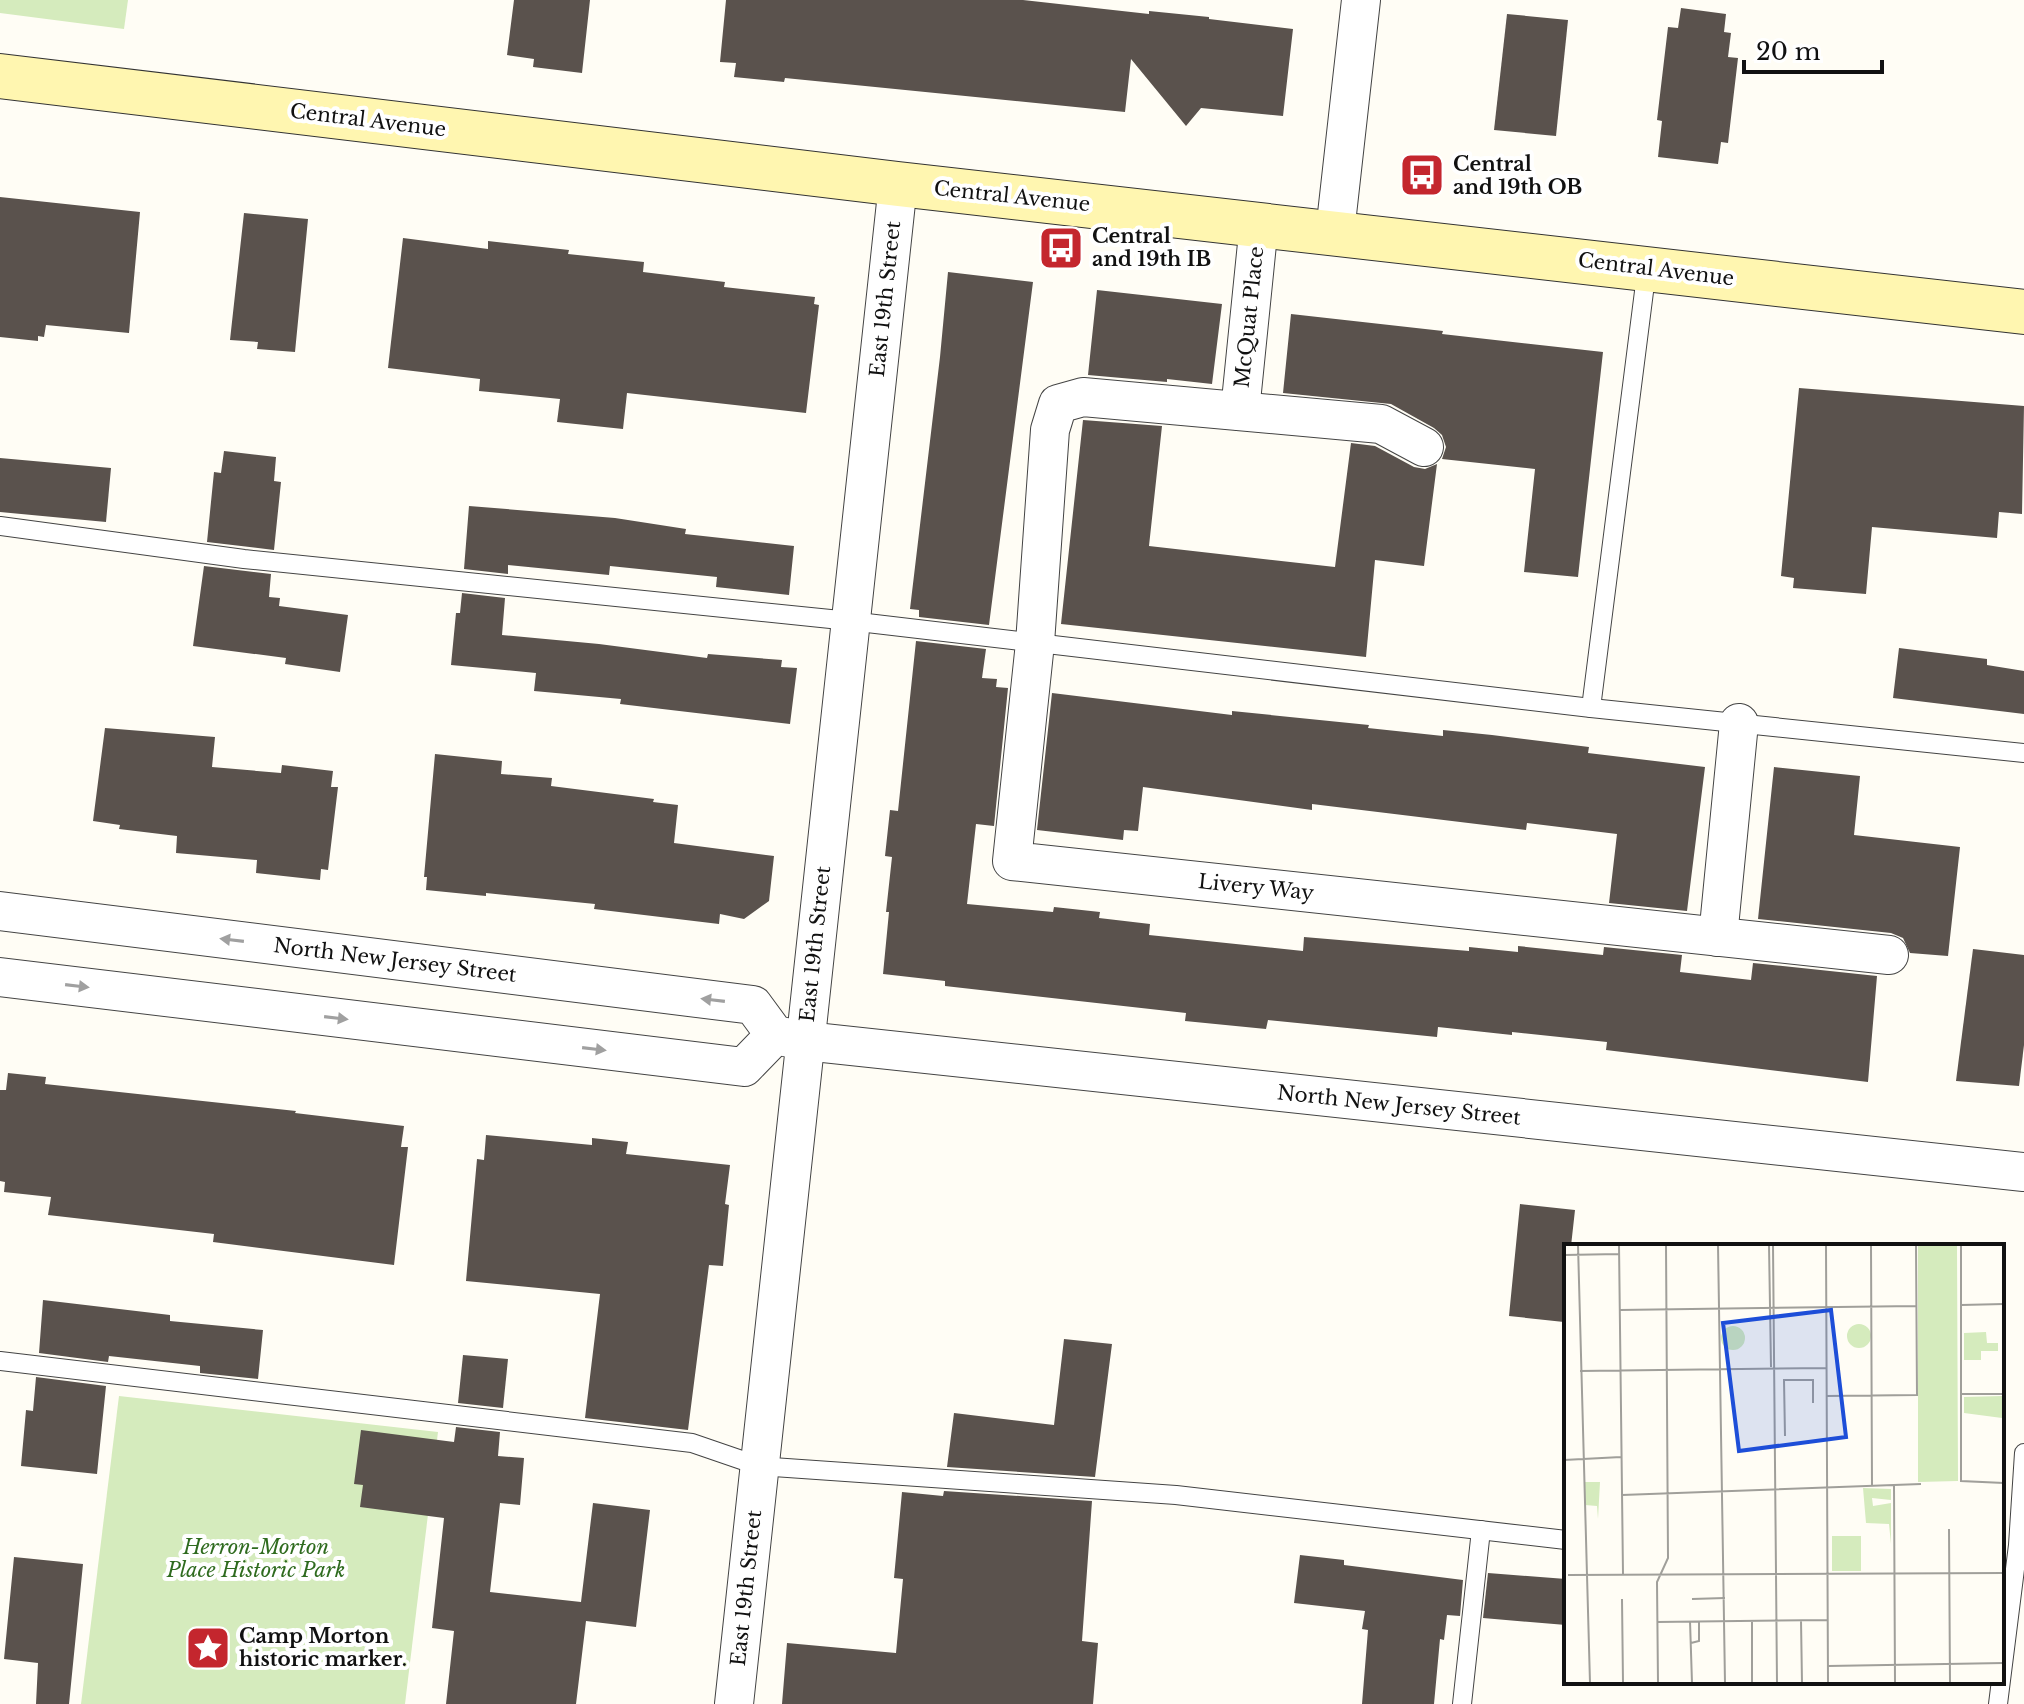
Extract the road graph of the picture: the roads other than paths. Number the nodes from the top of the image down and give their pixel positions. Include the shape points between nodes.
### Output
1 (1361, 0) edge
2 (0, 76) edge
3 (898, 184) junction
4 (1259, 224) junction
5 (1335, 232) junction
6 (1647, 268) junction
7 (2024, 312) edge
8 (1240, 411) junction
9 (1424, 447) dead end
10 (0, 526) edge
11 (850, 621) junction
12 (1035, 643) junction
13 (1591, 708) junction
14 (1739, 723) junction
15 (2024, 753) edge
16 (0, 911) edge
17 (1718, 937) junction
18 (1889, 955) dead end
19 (0, 977) edge
20 (790, 1038) junction
21 (2024, 1172) edge
22 (0, 1361) edge
23 (2024, 1453) edge
24 (759, 1466) junction
25 (1481, 1530) junction
26 (1564, 1540) edge
27 (2013, 1594) edge
28 (2004, 1660) edge
29 (2001, 1684) edge
30 (734, 1704) edge
31 (1462, 1704) edge
32 (1998, 1704) edge

1 - 5 street
2 - 3 main road, Central Avenue
3 - 4 main road, Central Avenue
3 - 11 street, East 19th Street
4 - 5 main road, Central Avenue
4 - 8 street, McQuat Place
5 - 6 main road, Central Avenue
6 - 7 main road, Central Avenue
6 - 13 lane
8 - 9 street via 1381,424
8 - 12 street via 1083,397 1058,404 1050,430
10 - 11 lane via 244,559
11 - 12 lane
11 - 20 street, East 19th Street
12 - 13 lane
12 - 17 street, Livery Way via 1012,861
13 - 14 lane
14 - 15 lane
14 - 17 street
20 -> 16 street, North New Jersey Street via 753,1005
17 - 18 street, Livery Way
19 -> 20 street via 744,1067
20 - 21 street, North New Jersey Street
20 - 24 street, East 19th Street
22 - 24 lane via 692,1443
23 - 27 lane
24 - 25 lane via 1176,1495
24 - 30 street, East 19th Street
25 - 26 lane
25 - 31 lane
27 - 28 lane
29 - 32 lane

